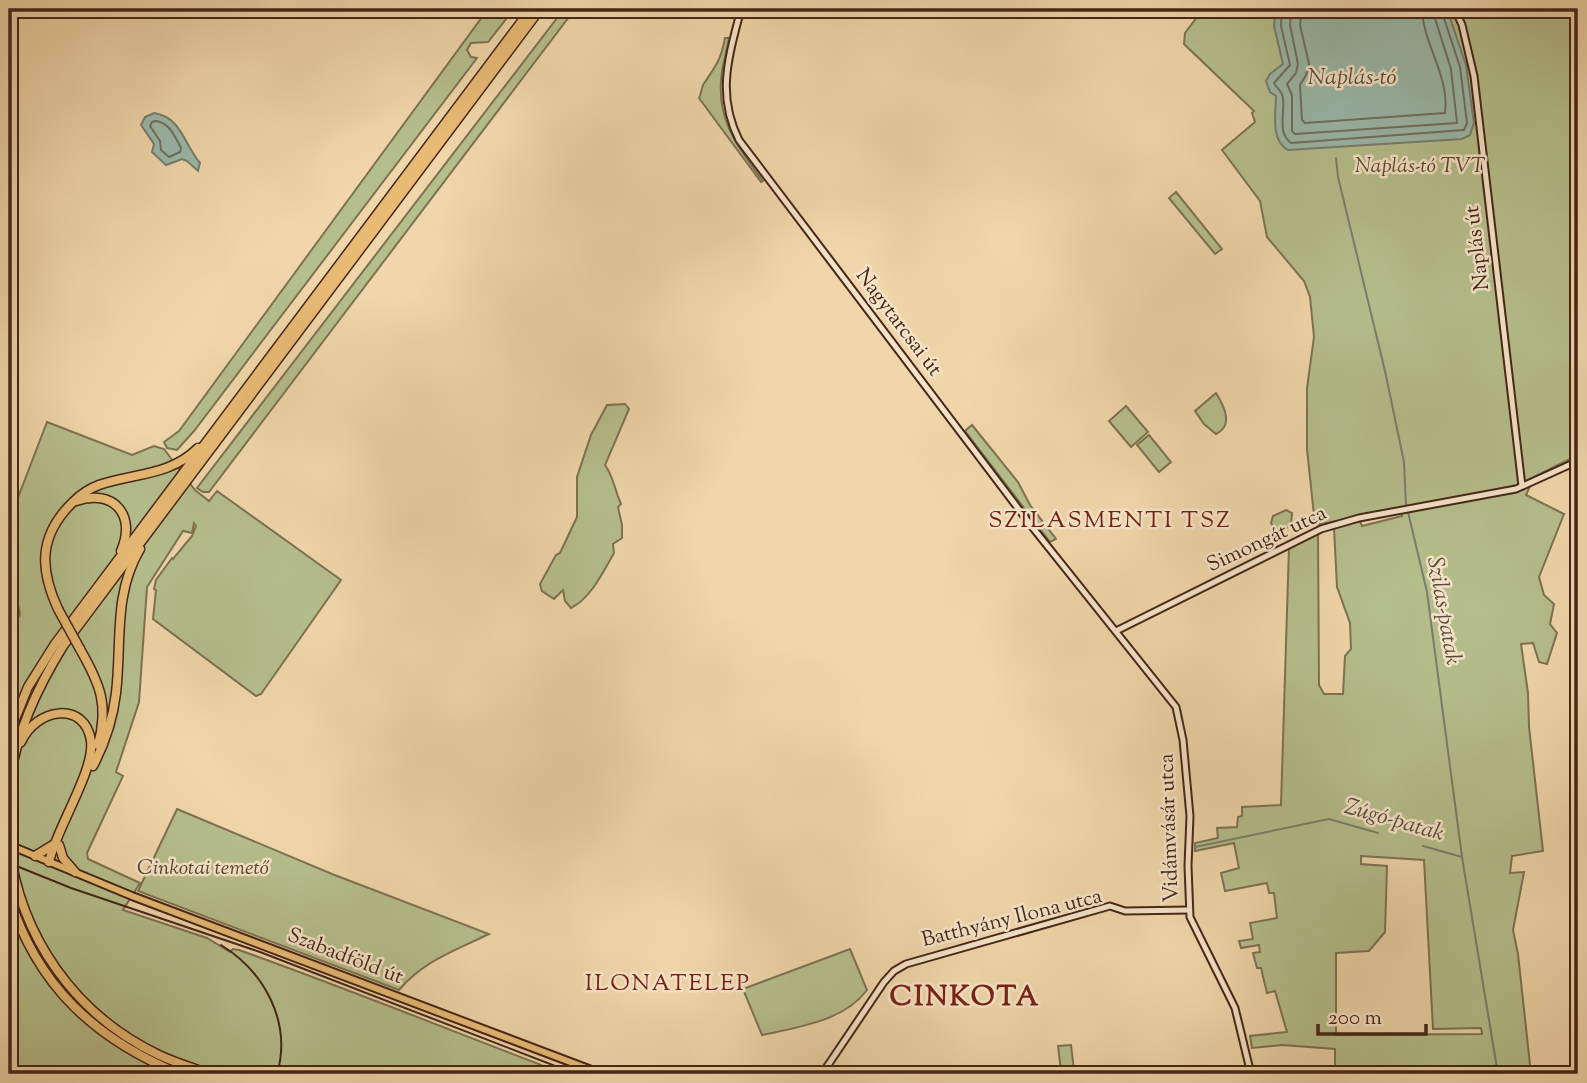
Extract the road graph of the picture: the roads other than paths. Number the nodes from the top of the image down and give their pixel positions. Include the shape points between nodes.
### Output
1 (531, 9) edge
2 (540, 9) edge
3 (741, 9) edge
4 (1455, 9) edge
5 (223, 420) junction
6 (1578, 461) edge
7 (1522, 486) junction
8 (73, 502) junction
9 (151, 527) junction
10 (110, 571) junction
11 (1116, 631) junction
12 (9, 734) edge
13 (90, 766) junction
14 (11, 768) junction
15 (9, 785) edge
16 (9, 845) edge
17 (56, 845) junction
18 (33, 855) junction
19 (49, 862) junction
20 (75, 872) junction
21 (9, 896) edge
22 (1189, 910) junction
23 (180, 1074) edge
24 (210, 1074) edge
25 (602, 1074) edge
26 (822, 1074) edge
27 (1251, 1074) edge

1 - 5 highway
2 - 9 highway
3 - 11 main road, Nagytarcsai út via 728,61 725,98 740,140
4 - 7 main road, Naplás út via 1476,88
5 - 8 highway via 175,465 97,486
5 - 10 highway
6 - 7 main road, Simongát utca
7 - 11 main road, Simongát utca via 1321,528
8 - 10 highway via 102,498 121,511 126,538
8 - 13 highway, bridge via 57,519 46,550 47,581 102,697 103,719
9 - 13 highway via 124,587 114,710 100,752
9 - 14 highway via 52,663 26,715
10 - 12 highway via 37,672
11 - 22 main road, Vidámvásár utca via 1178,713 1190,816
13 - 14 highway via 88,732 74,717 59,713 44,716 30,727
13 - 17 highway
14 - 15 highway
16 - 18 main road, Szabadföld út
16 - 24 highway via 29,922 69,987 132,1041
17 - 18 highway
17 - 19 highway
17 - 20 highway
18 - 19 main road, Szabadföld út
19 - 20 main road, Szabadföld út
20 - 25 main road, Szabadföld út
21 - 23 highway via 34,953 74,1007 137,1055
22 - 26 main road, Batthyány Ilona utca via 1121,911 1110,906 900,967 889,975
22 - 27 main road, Vidámvásár utca via 1235,1008

